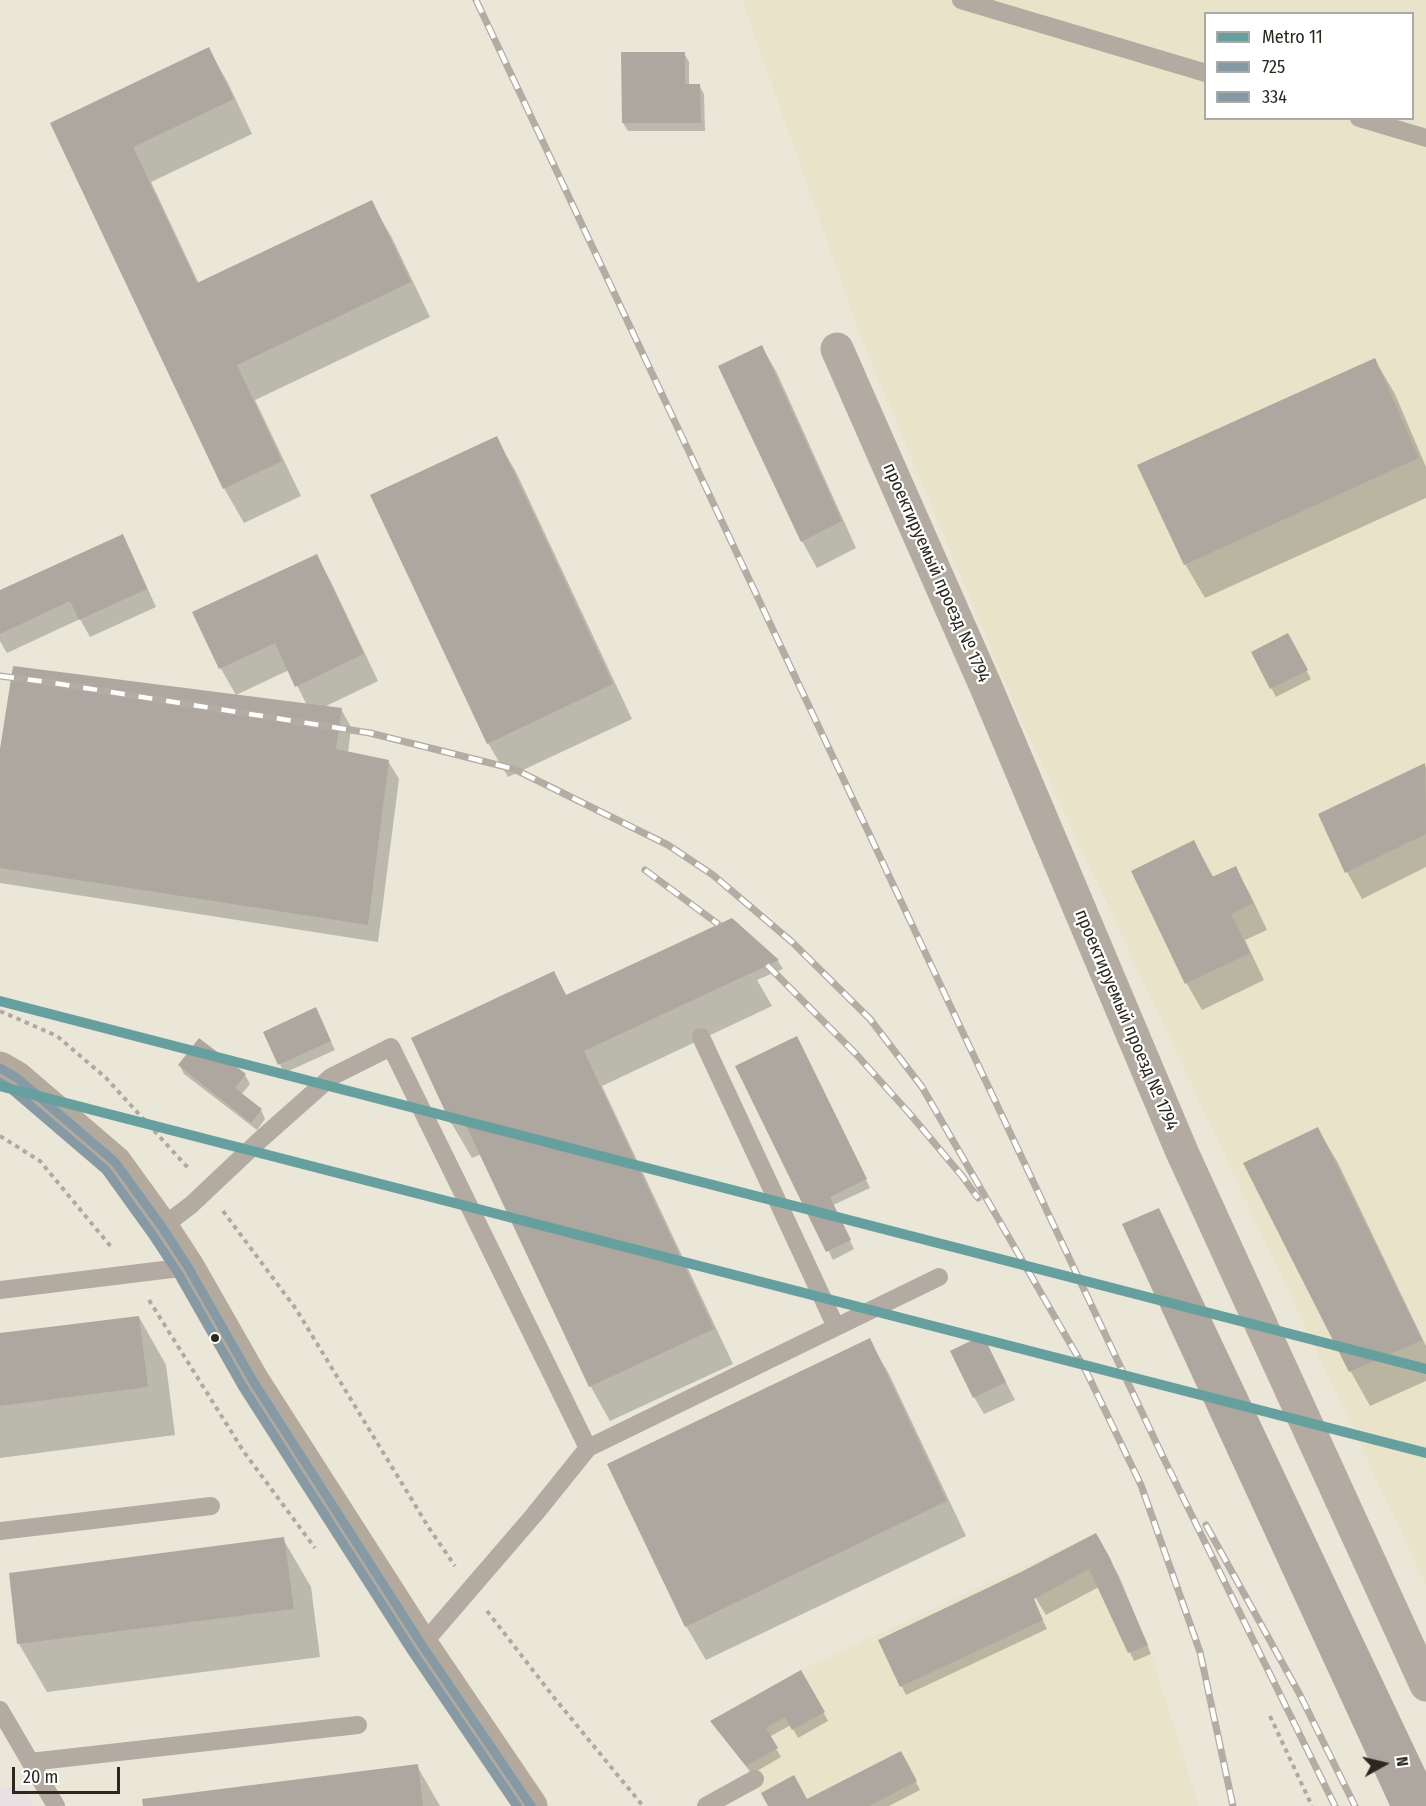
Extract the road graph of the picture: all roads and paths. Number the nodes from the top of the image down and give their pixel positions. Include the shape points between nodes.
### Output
1 (961, 0) edge
2 (1204, 72) edge
3 (1366, 120) edge
4 (1426, 138) edge
5 (837, 349) dead end
6 (0, 1011) edge
7 (701, 1037) dead end
8 (0, 1068) edge
9 (0, 1136) edge
10 (207, 1190) junction
11 (162, 1227) junction
12 (188, 1267) junction
13 (133, 1274) junction
14 (939, 1277) dead end
15 (0, 1290) edge
16 (836, 1327) junction
17 (588, 1448) junction
18 (211, 1506) dead end
19 (0, 1530) edge
20 (321, 1557) dead end
21 (471, 1589) junction
22 (422, 1645) junction
23 (1426, 1685) edge
24 (0, 1710) edge
25 (1270, 1716) dead end
26 (358, 1725) dead end
27 (30, 1762) junction
28 (755, 1779) dead end
29 (56, 1806) edge
30 (531, 1806) edge
31 (643, 1806) edge
32 (706, 1806) edge
33 (1312, 1806) edge

1 - 2 lane
3 - 4 lane
5 - 23 street, проектируемый проезд № 1794 via 1182,1152
6 - 10 path via 57,1036 90,1064
7 - 16 lane
8 - 11 main road via 17,1078 115,1162
9 - 13 path via 40,1161
10 - 11 lane
10 - 17 lane via 331,1077 392,1047
10 - 21 path via 296,1309 429,1528
11 - 12 main road
12 - 13 lane
12 - 22 main road via 252,1381
13 - 15 lane
13 - 20 path via 244,1452
14 - 16 lane
16 - 17 lane
17 - 21 lane
18 - 19 lane
21 - 22 lane
21 - 31 path
22 - 30 main road
24 - 27 lane
25 - 33 path
26 - 27 lane
27 - 29 lane
28 - 32 lane

